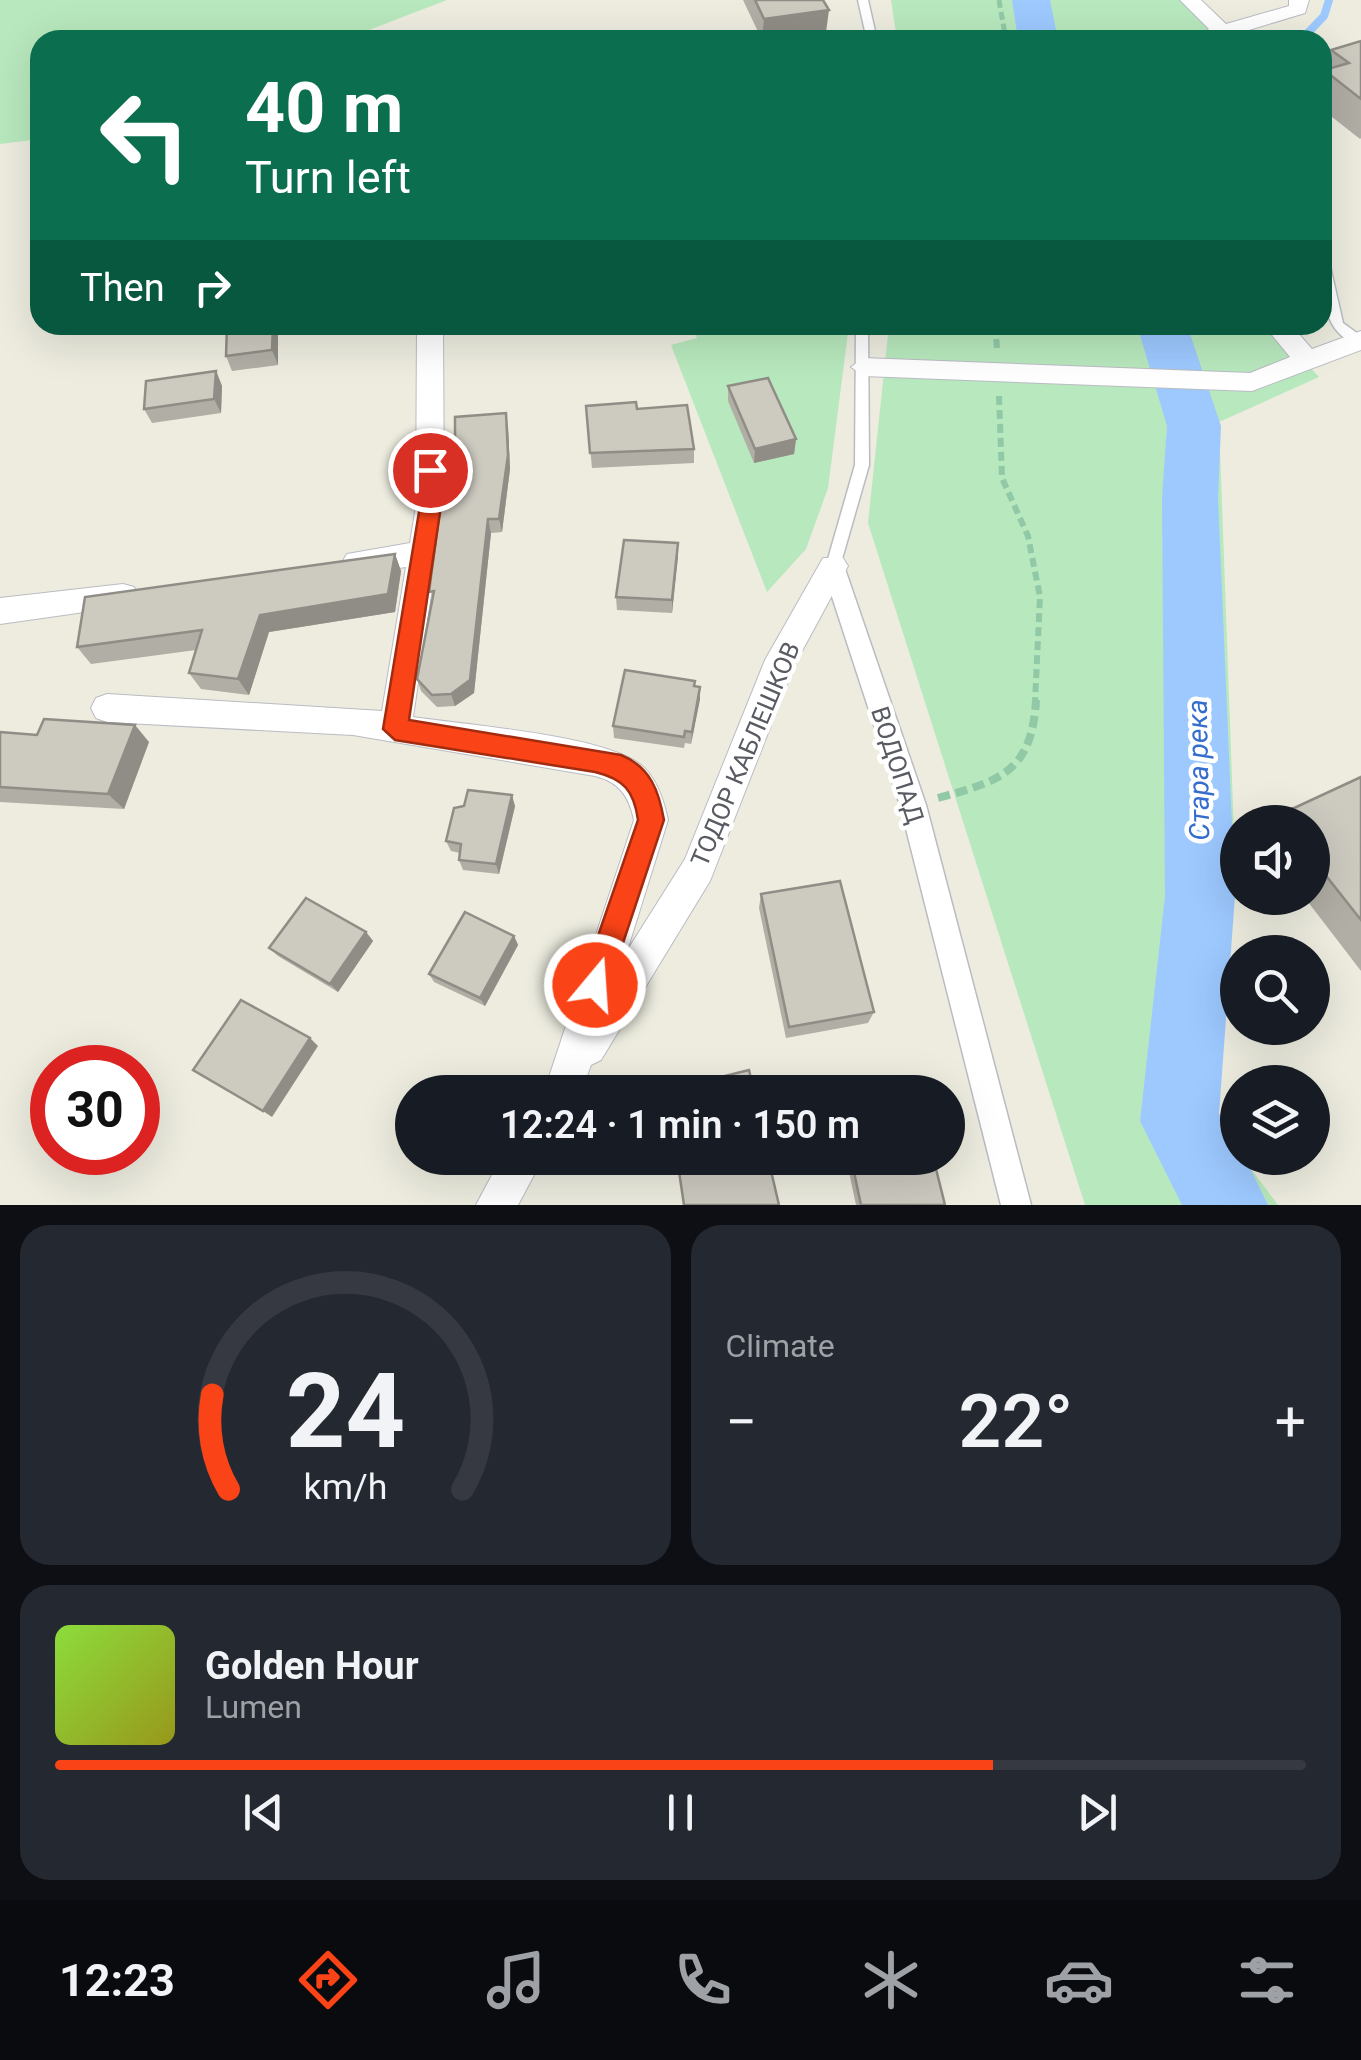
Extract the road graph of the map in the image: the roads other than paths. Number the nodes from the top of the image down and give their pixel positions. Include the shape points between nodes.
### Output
1 (863, 0) edge
2 (1190, 0) edge
3 (1299, 0) edge
4 (870, 30) edge
5 (1210, 30) edge
6 (1232, 30) edge
7 (1332, 302) edge
8 (430, 335) edge
9 (862, 335) edge
10 (1285, 335) edge
11 (1360, 340) edge
12 (1307, 361) junction
13 (864, 368) junction
14 (424, 553) junction
15 (328, 566) edge
16 (833, 566) junction
17 (145, 593) edge
18 (0, 610) edge
19 (107, 708) dead end
20 (395, 729) junction
21 (567, 1075) edge
22 (571, 1075) edge
23 (513, 1175) edge
24 (496, 1205) edge
25 (1016, 1205) edge

1 - 4 lane
2 - 5 street
3 - 6 street via 1298,8
7 - 11 lane via 1337,325
8 - 14 street
9 - 13 lane
10 - 12 street
11 - 12 street
12 - 13 street via 1252,382 1208,383
13 - 16 lane via 862,465
14 - 15 street
14 - 20 street
16 - 22 street, ТОДОР КАБЛЕШКОВ via 780,660 698,869
16 - 25 street, ВОДОПАД via 913,805
17 - 18 street
19 - 20 street via 229,711
20 - 21 street via 621,767 647,794 651,820
23 - 24 street

